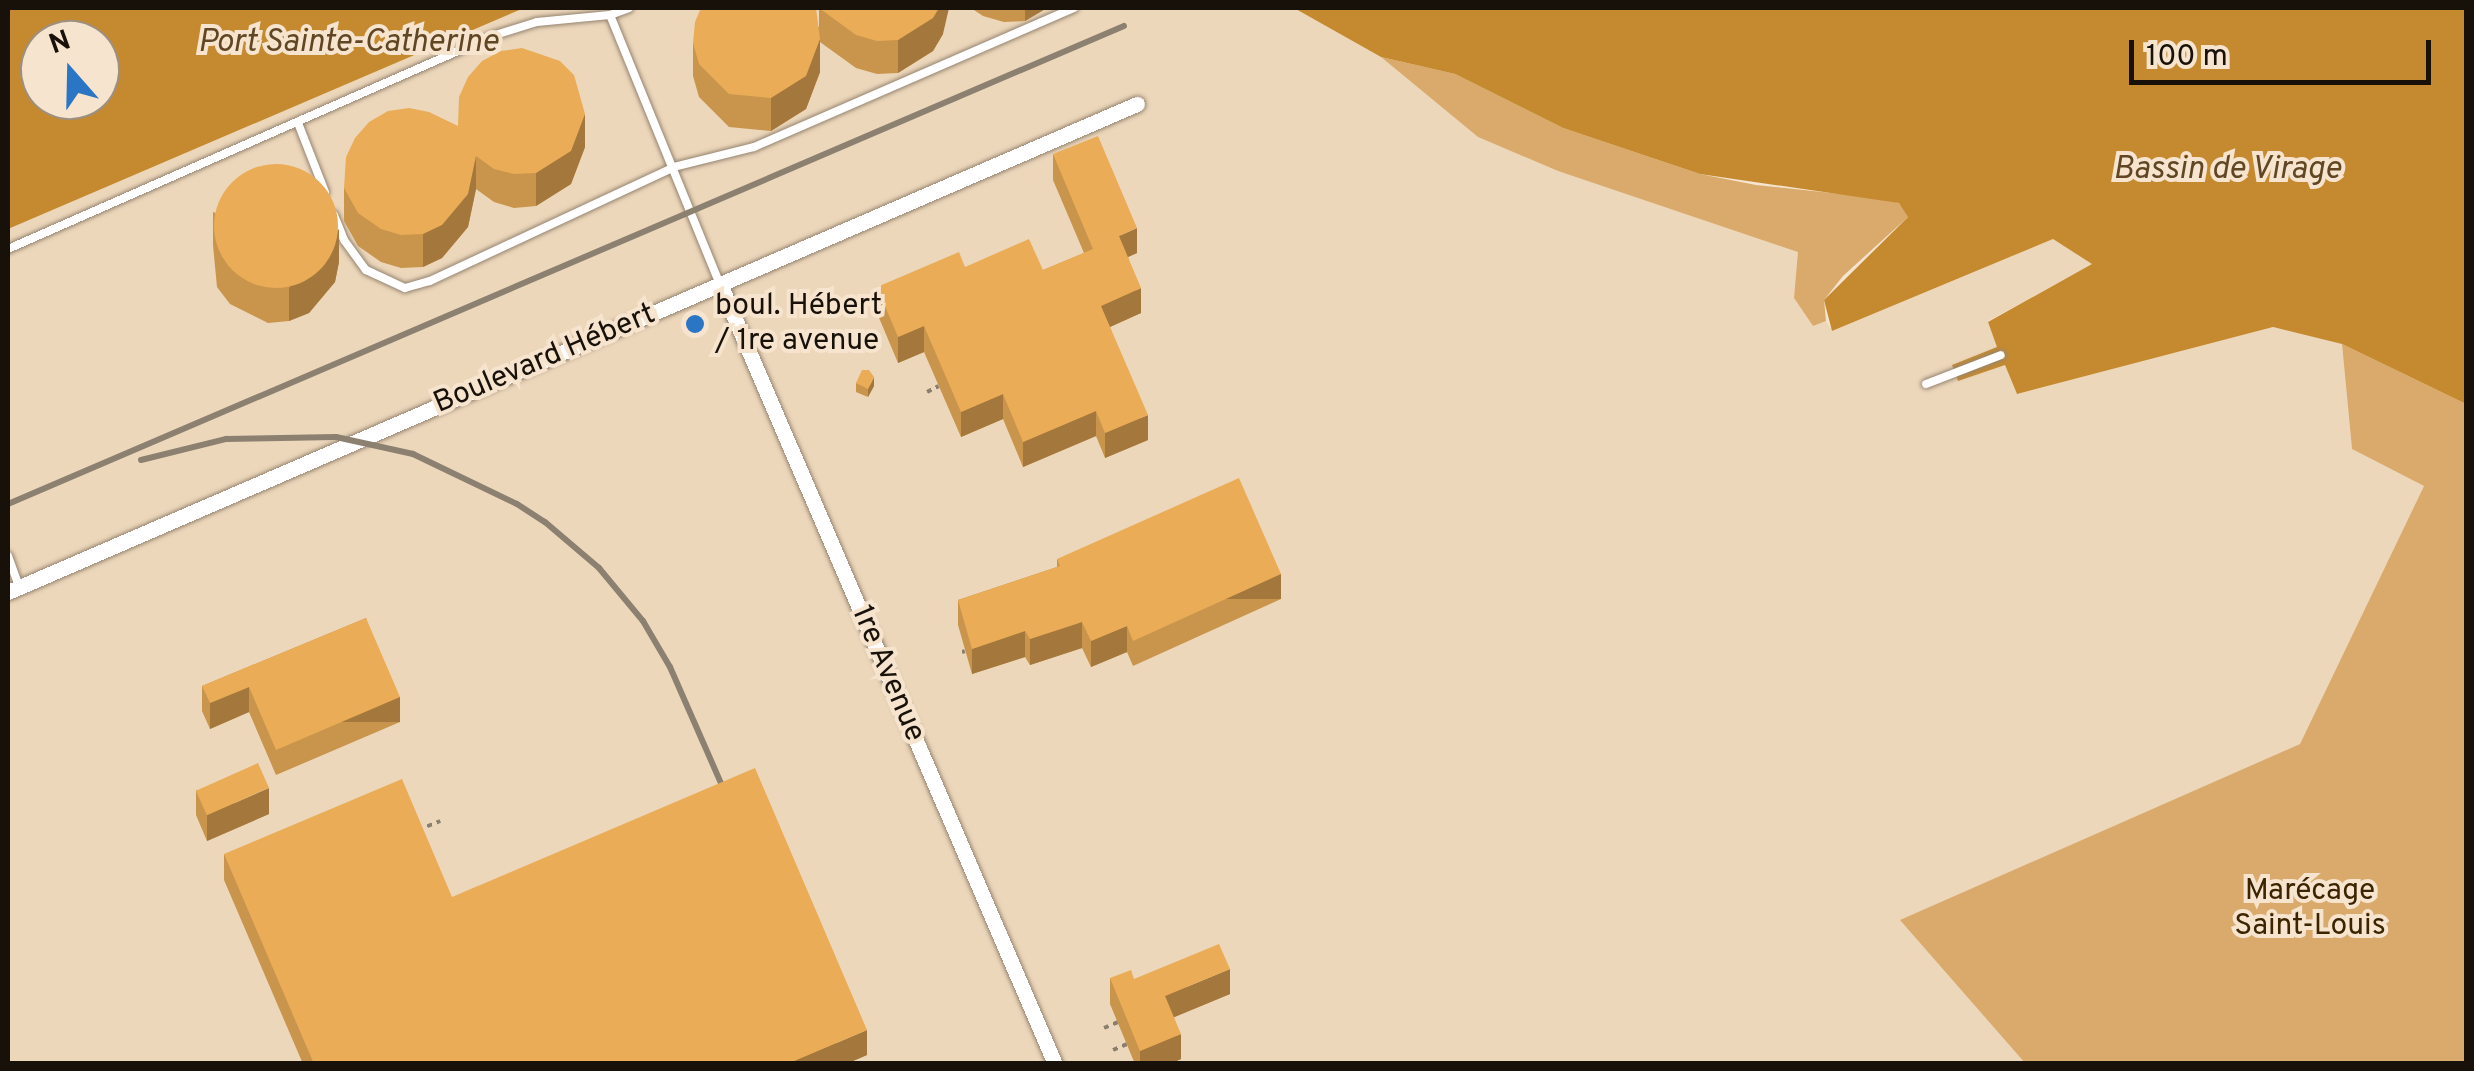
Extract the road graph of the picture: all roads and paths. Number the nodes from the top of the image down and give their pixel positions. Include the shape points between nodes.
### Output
1 (629, 8) edge
2 (1074, 8) edge
3 (610, 16) junction
4 (1137, 104) dead end
5 (298, 123) junction
6 (674, 167) junction
7 (8, 249) edge
8 (720, 284) junction
9 (2001, 355) dead end
10 (1926, 384) dead end
11 (939, 386) edge
12 (927, 392) dead end
13 (8, 556) edge
14 (13, 590) edge
15 (440, 821) dead end
16 (414, 832) edge
17 (1118, 1022) edge
18 (1104, 1028) dead end
19 (1127, 1044) edge
20 (1113, 1050) dead end
21 (1055, 1064) edge

1 - 3 lane
2 - 6 lane via 754,147
3 - 5 lane via 537,22 492,36
3 - 6 lane
4 - 8 street, Boulevard Hébert
5 - 6 lane via 344,240 366,270 405,288
5 - 7 lane
6 - 8 lane
8 - 14 street, Boulevard Hébert
8 - 21 street, 1re Avenue
9 - 10 lane
11 - 12 path
13 - 14 lane
15 - 16 path
17 - 18 path
19 - 20 path

